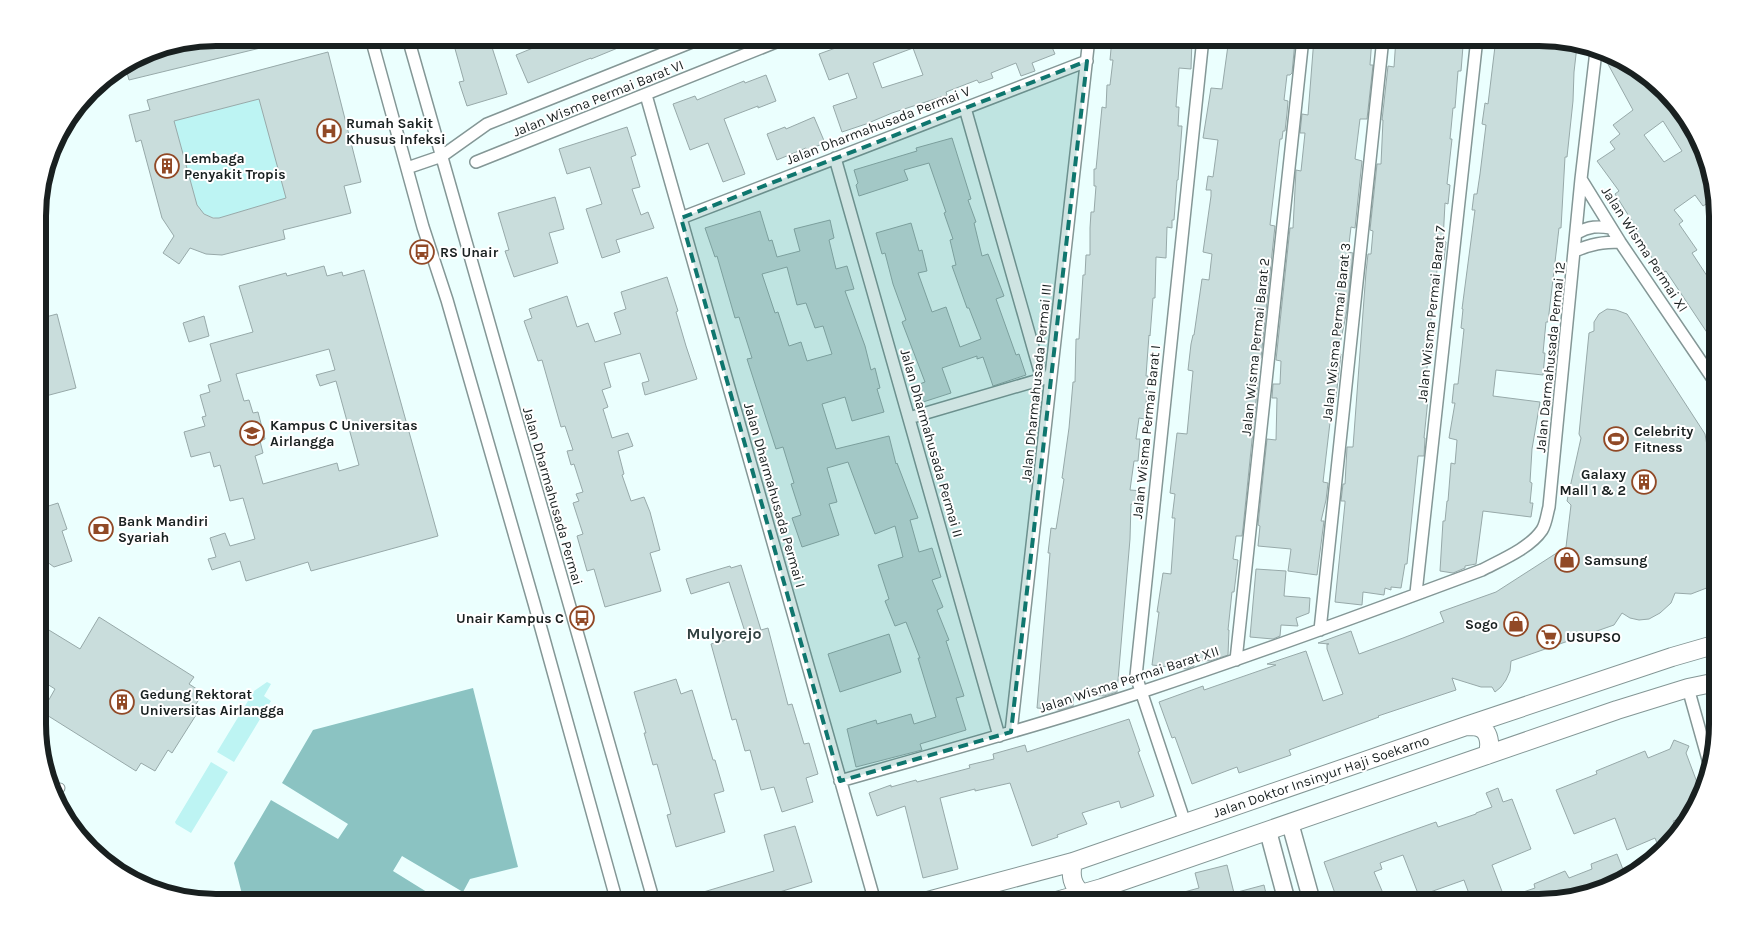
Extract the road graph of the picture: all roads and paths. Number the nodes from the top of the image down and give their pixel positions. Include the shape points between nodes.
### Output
1 (373, 46) edge
2 (410, 46) edge
3 (682, 46) edge
4 (766, 46) edge
5 (1088, 46) edge
6 (1202, 46) edge
7 (1302, 46) edge
8 (1381, 46) edge
9 (1475, 46) edge
10 (1595, 56) edge
11 (1087, 61) junction
12 (646, 95) junction
13 (965, 108) junction
14 (442, 156) junction
15 (835, 158) junction
16 (476, 162) dead end
17 (407, 168) junction
18 (1581, 180) junction
19 (681, 218) junction
20 (1611, 228) junction
21 (1577, 233) junction
22 (1620, 242) junction
23 (1576, 251) junction
24 (1709, 375) edge
25 (1047, 377) junction
26 (909, 418) junction
27 (1420, 592) junction
28 (1320, 630) junction
29 (1709, 646) edge
30 (1236, 660) junction
31 (1709, 684) edge
32 (1688, 688) junction
33 (1140, 692) junction
34 (1466, 726) junction
35 (1011, 732) junction
36 (999, 736) junction
37 (1706, 754) edge
38 (1487, 755) junction
39 (840, 781) junction
40 (1185, 823) junction
41 (1290, 823) junction
42 (1268, 831) junction
43 (1073, 862) junction
44 (956, 893) edge
45 (1108, 893) edge
46 (1285, 893) edge
47 (1310, 893) edge
48 (615, 894) edge
49 (652, 894) edge
50 (873, 894) edge
51 (1082, 894) edge

1 - 17 street
2 - 14 street, Jalan Dharmahusada Permai
3 - 14 street via 487,124
4 - 12 street, Jalan Wisma Permai Barat VI
5 - 11 street, Jalan Dharmahusada Permai III
6 - 33 street, Jalan Wisma Permai Barat I via 1136,676
7 - 30 street, Jalan Wisma Permai Barat 2
8 - 28 street, Jalan Wisma Permai Barat 3
9 - 27 street, Jalan Wisma Permai Barat 7
10 - 18 street, Jalan Darmahusada Permai 12
11 - 13 street, Jalan Dharmahusada Permai V
11 - 25 street, Jalan Dharmahusada Permai III
12 - 16 street, Jalan Wisma Permai Barat VI
12 - 19 street, Jalan Dharmahusada Permai I
13 - 15 street, Jalan Dharmahusada Permai V
13 - 25 street
14 - 17 street
14 - 49 street, Jalan Dharmahusada Permai
15 - 19 street, Jalan Dharmahusada Permai V
15 - 26 street, Jalan Dharmahusada Permai II
17 - 48 street
18 - 20 street, Jalan Wisma Permai XI
18 - 21 street, Jalan Darmahusada Permai 12
19 - 39 street, Jalan Dharmahusada Permai I
20 - 21 street via 1598,226
20 - 22 street, Jalan Wisma Permai XI
21 - 23 street, Jalan Darmahusada Permai 12
22 - 23 street via 1589,244
22 - 24 street, Jalan Wisma Permai XI
23 - 27 street, Jalan Darmahusada Permai 12 via 1549,507 1543,529 1504,559
25 - 26 street
25 - 35 street, Jalan Dharmahusada Permai III
26 - 36 street, Jalan Dharmahusada Permai II
27 - 28 street, Jalan Wisma Permai Barat XII
28 - 30 street, Jalan Wisma Permai Barat XII
29 - 34 main road, Jalan Doktor Insinyur Haji Soekarno
30 - 33 street, Jalan Wisma Permai Barat XII
31 - 32 main road
32 - 37 street
32 - 38 main road
33 - 35 street, Jalan Wisma Permai Barat XII
33 - 40 street, Jalan Wisma Permai Barat I
34 - 38 main road via 1480,727 1485,731 1490,748
34 - 40 main road, Jalan Doktor Insinyur Haji Soekarno
35 - 36 street, Jalan Wisma Permai Barat XII
36 - 39 street, Jalan Wisma Permai Barat XII
38 - 41 main road
39 - 50 street, Jalan Dharmahusada Permai I
40 - 43 main road, Jalan Doktor Insinyur Haji Soekarno
41 - 42 main road
41 - 47 main road
42 - 45 main road
42 - 46 main road
43 - 44 main road, Jalan Doktor Insinyur Haji Soekarno
43 - 51 main road via 1072,880

